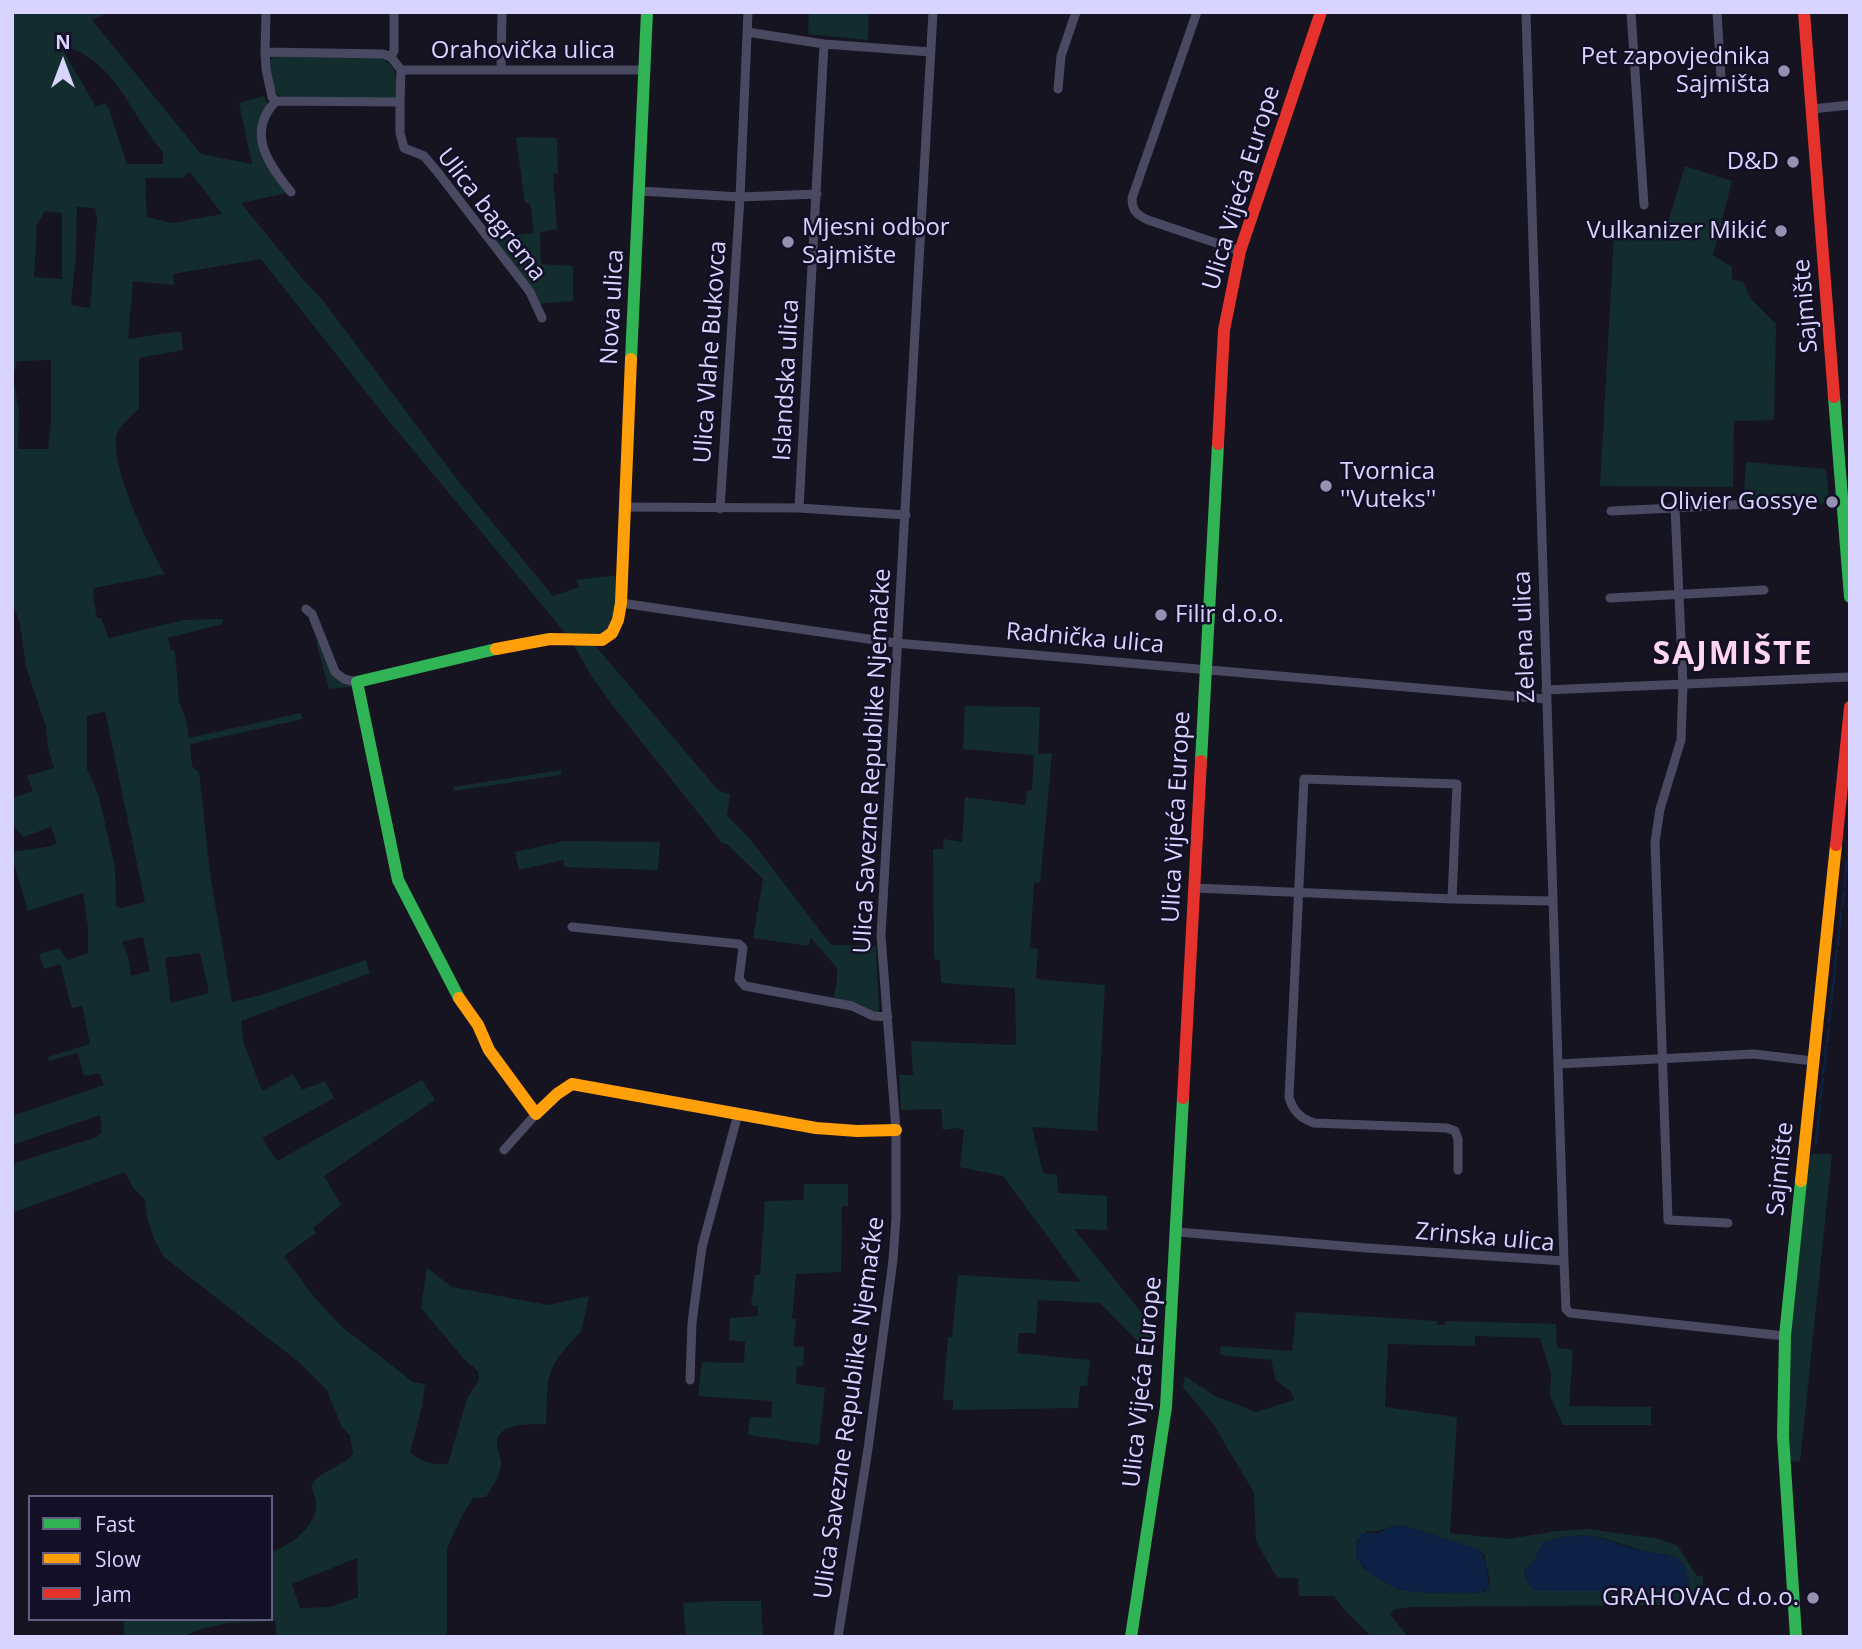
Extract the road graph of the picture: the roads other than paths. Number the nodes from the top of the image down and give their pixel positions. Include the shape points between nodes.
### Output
1 (266, 12) edge
2 (394, 12) edge
3 (502, 12) edge
4 (647, 12) edge
5 (748, 12) edge
6 (933, 12) edge
7 (1076, 12) edge
8 (1196, 12) edge
9 (1321, 12) edge
10 (1526, 12) edge
11 (1631, 12) edge
12 (1717, 12) edge
13 (1804, 12) edge
14 (747, 32) junction
15 (824, 44) junction
16 (265, 52) junction
17 (931, 52) junction
18 (391, 57) junction
19 (401, 70) junction
20 (501, 70) junction
21 (646, 70) junction
22 (1721, 78) dead end
23 (1058, 89) dead end
24 (276, 100) junction
25 (400, 102) junction
26 (1850, 105) edge
27 (1812, 109) junction
28 (640, 191) junction
29 (291, 192) dead end
30 (817, 194) junction
31 (740, 197) junction
32 (1644, 205) dead end
33 (1240, 251) junction
34 (542, 318) dead end
35 (1843, 425) edge
36 (1749, 504) dead end
37 (624, 507) junction
38 (799, 508) junction
39 (1675, 508) junction
40 (720, 509) junction
41 (1611, 511) dead end
42 (906, 515) junction
43 (1847, 533) edge
44 (1764, 590) dead end
45 (1679, 595) junction
46 (1850, 597) edge
47 (1610, 598) dead end
48 (621, 603) junction
49 (306, 609) dead end
50 (896, 643) junction
51 (1206, 670) junction
52 (1850, 677) edge
53 (1683, 684) junction
54 (358, 687) junction
55 (1546, 694) junction
56 (1850, 707) edge
57 (1844, 816) edge
58 (1195, 888) junction
59 (1298, 891) junction
60 (1452, 899) junction
61 (1552, 901) junction
62 (572, 927) dead end
63 (888, 1017) junction
64 (1664, 1060) junction
65 (1813, 1061) junction
66 (1558, 1064) junction
67 (536, 1114) junction
68 (738, 1114) junction
69 (896, 1129) junction
70 (504, 1150) dead end
71 (1458, 1170) dead end
72 (1728, 1223) dead end
73 (1178, 1232) junction
74 (1564, 1261) junction
75 (1786, 1336) junction
76 (690, 1380) dead end
77 (838, 1637) edge
78 (1131, 1637) edge
79 (1796, 1637) edge

1 - 16 street
2 - 18 street
3 - 20 street
4 - 21 street, Nova ulica
5 - 14 street, Ulica Vlahe Bukovca
6 - 17 street, Ulica Savezne Republike Njemačke
7 - 23 street via 1061,56
8 - 33 street via 1132,206 1148,220
9 - 33 street, Ulica Vijeća Europe
10 - 55 street, Zelena ulica
11 - 32 street
12 - 22 street
13 - 27 street, Sajmište
14 - 15 street
14 - 31 street, Ulica Vlahe Bukovca
15 - 17 street
15 - 30 street, Islandska ulica
16 - 18 street
16 - 24 street
17 - 42 street, Ulica Savezne Republike Njemačke
18 - 19 street, Orahovička ulica
19 - 20 street, Orahovička ulica
19 - 25 street, Orahovička ulica
20 - 21 street, Orahovička ulica
21 - 28 street, Nova ulica
24 - 25 street
24 - 29 street via 265,117 263,151
25 - 34 street, Ulica bagrema via 404,148 424,156 436,170 530,292
26 - 27 street
27 - 35 street, Sajmište
28 - 31 street
28 - 37 street, Nova ulica
30 - 31 street
30 - 38 street, Islandska ulica
31 - 40 street, Ulica Vlahe Bukovca
33 - 51 street, Ulica Vijeća Europe via 1222,349
35 - 43 street, Sajmište
36 - 39 street
37 - 40 street
37 - 48 street, Nova ulica
38 - 40 street
38 - 42 street
39 - 41 street
39 - 45 street
42 - 50 street, Ulica Savezne Republike Njemačke
43 - 46 street, Sajmište
44 - 45 street
45 - 47 street
45 - 53 street
48 - 50 street, Radnička ulica
48 - 54 street, Nova ulica via 612,633 602,640 550,639 494,649
49 - 54 street via 335,672
50 - 51 street, Radnička ulica
50 - 63 street, Ulica Savezne Republike Njemačke via 881,936
51 - 55 street, Radnička ulica
51 - 58 street, Ulica Vijeća Europe
52 - 53 street, Radnička ulica
53 - 55 street, Radnička ulica
53 - 64 street via 1681,740 1655,842
54 - 67 street via 393,861 404,893 489,1050
55 - 61 street, Zelena ulica
56 - 57 street, Sajmište
57 - 65 street, Sajmište
58 - 59 street
58 - 73 street, Ulica Vijeća Europe
59 - 60 street
59 - 60 street via 1304,779 1457,784
59 - 71 street via 1292,1106 1314,1123 1455,1131
60 - 61 street
61 - 66 street, Zelena ulica
62 - 63 street via 739,944 743,948 739,979 745,986
63 - 69 street, Ulica Savezne Republike Njemačke
64 - 65 street via 1754,1054
64 - 66 street
64 - 72 street via 1668,1220
65 - 75 street, Sajmište
66 - 74 street, Zelena ulica
67 - 68 street via 572,1084
67 - 70 street
68 - 69 street via 840,1130
68 - 76 street via 702,1247
69 - 77 street, Ulica Savezne Republike Njemačke via 892,1261
73 - 74 street, Zrinska ulica
73 - 78 street, Ulica Vijeća Europe via 1166,1407
74 - 75 street, Zrinska ulica via 1566,1309 1570,1313
75 - 79 street, Sajmište via 1783,1436

